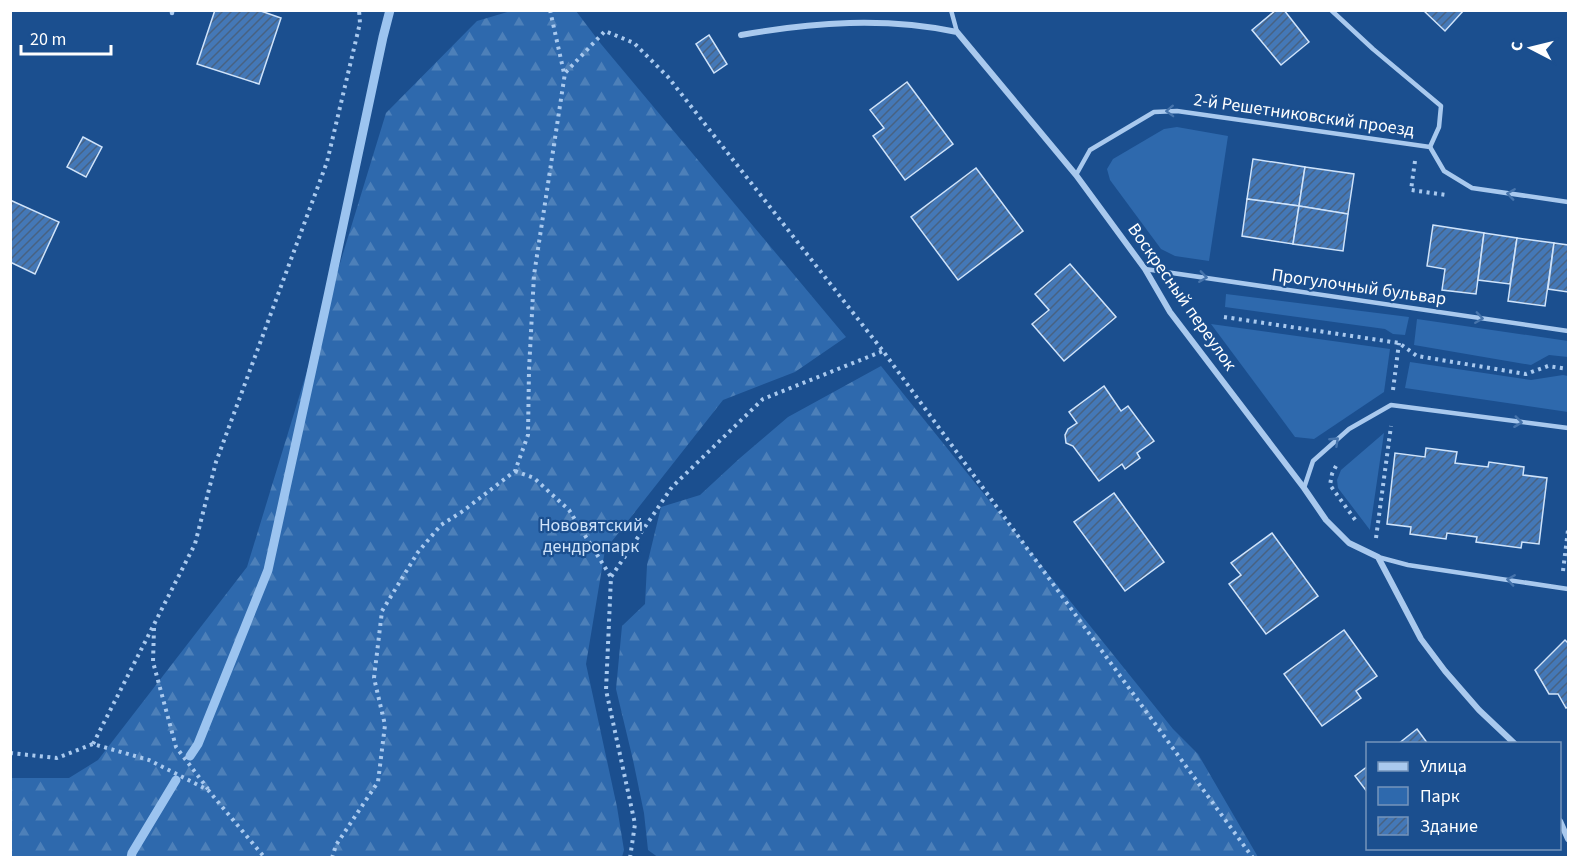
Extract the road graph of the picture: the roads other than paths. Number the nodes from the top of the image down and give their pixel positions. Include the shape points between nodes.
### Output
1 (951, 10) edge
2 (1331, 10) edge
3 (957, 32) junction
4 (741, 35) dead end
5 (1430, 147) junction
6 (1076, 175) junction
7 (1569, 202) edge
8 (1145, 269) junction
9 (1569, 331) edge
10 (1569, 428) edge
11 (1304, 488) junction
12 (1378, 557) junction
13 (1569, 589) edge
14 (1513, 742) edge
15 (1561, 823) edge
16 (1569, 839) edge

1 - 3 lane
2 - 5 lane via 1441,106 1439,127
3 - 4 street via 930,26 839,22
3 - 6 street, Воскресный переулок
5 -> 6 lane, 2-й Решетниковский проезд via 1176,111 1154,112 1090,150
7 -> 5 lane, 2-й Решетниковский проезд via 1472,188 1444,171
6 - 8 street, Воскресный переулок
8 -> 9 lane, Прогулочный бульвар
8 - 11 street, Воскресный переулок via 1170,312
11 -> 10 lane via 1314,461 1348,429 1391,405
11 - 12 street, Воскресный переулок via 1326,520 1349,543
13 -> 12 lane
12 - 14 street via 1421,639 1479,710
15 - 16 street

